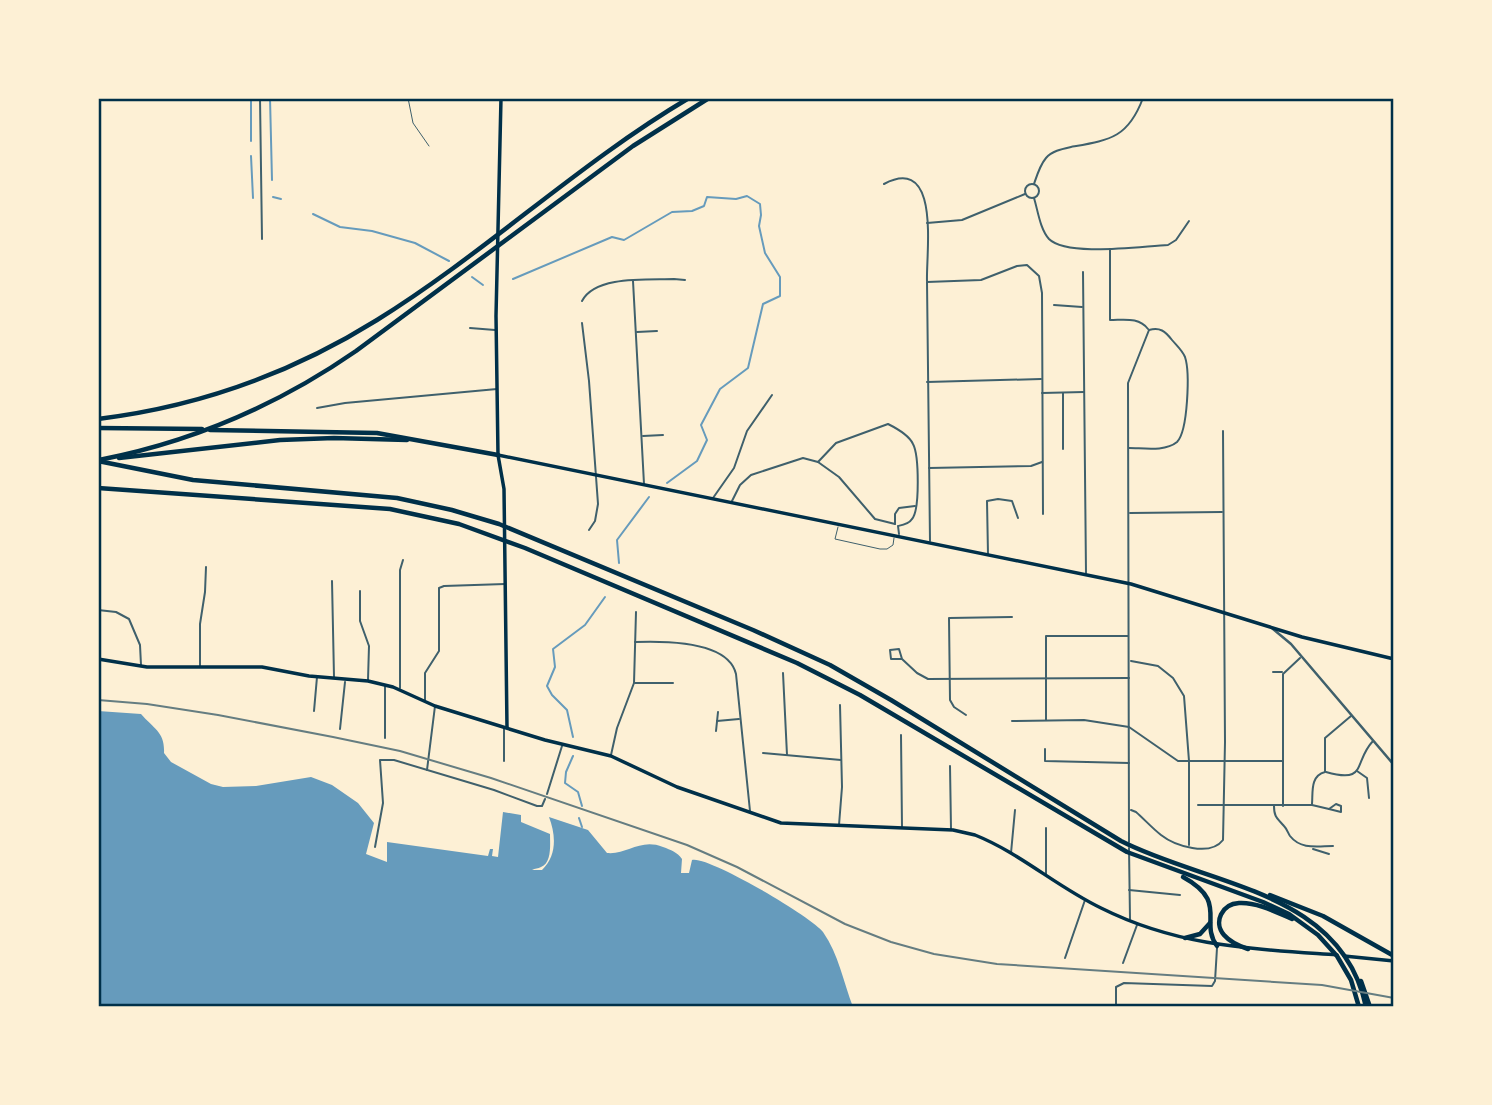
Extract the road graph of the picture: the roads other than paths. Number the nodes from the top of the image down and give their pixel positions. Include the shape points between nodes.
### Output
1 (260, 98) edge
2 (408, 98) edge
3 (501, 98) edge
4 (689, 98) edge
5 (709, 98) edge
6 (1143, 98) edge
7 (429, 146) dead end
8 (884, 184) dead end
9 (1034, 184) junction
10 (1025, 194) junction
11 (1034, 198) junction
12 (1189, 221) dead end
13 (926, 223) junction
14 (262, 239) dead end
15 (1110, 249) junction
16 (1083, 272) dead end
17 (685, 280) dead end
18 (633, 281) junction
19 (926, 282) junction
20 (582, 301) dead end
21 (1054, 305) dead end
22 (1083, 307) junction
23 (582, 323) dead end
24 (470, 328) dead end
25 (496, 330) junction
26 (1149, 330) junction
27 (657, 331) dead end
28 (636, 332) junction
29 (1042, 379) junction
30 (927, 382) junction
31 (498, 389) junction
32 (1085, 392) junction
33 (1042, 393) junction
34 (1063, 393) junction
35 (772, 395) dead end
36 (317, 408) dead end
37 (98, 419) edge
38 (98, 428) edge
39 (1223, 431) dead end
40 (663, 435) dead end
41 (642, 436) junction
42 (418, 440) junction
43 (1128, 448) junction
44 (1063, 449) dead end
45 (498, 455) junction
46 (98, 461) edge
47 (818, 462) junction
48 (1042, 462) junction
49 (928, 468) junction
50 (595, 475) junction
51 (644, 485) junction
52 (98, 488) edge
53 (713, 499) junction
54 (732, 502) junction
55 (916, 506) junction
56 (1224, 512) junction
57 (1129, 513) junction
58 (1044, 514) dead end
59 (1018, 518) dead end
60 (839, 524) junction
61 (896, 525) junction
62 (589, 530) dead end
63 (896, 536) junction
64 (930, 542) junction
65 (988, 554) junction
66 (403, 560) dead end
67 (206, 567) dead end
68 (1086, 574) junction
69 (332, 581) dead end
70 (506, 584) junction
71 (1129, 584) junction
72 (360, 591) dead end
73 (98, 610) edge
74 (636, 612) dead end
75 (1224, 614) junction
76 (1012, 617) dead end
77 (1271, 628) junction
78 (1129, 636) junction
79 (635, 642) junction
80 (1301, 657) junction
81 (98, 659) edge
82 (901, 659) dead end
83 (1394, 659) edge
84 (1129, 660) junction
85 (141, 666) junction
86 (200, 667) junction
87 (1273, 672) dead end
88 (1283, 672) junction
89 (783, 673) dead end
90 (317, 677) junction
91 (334, 678) junction
92 (345, 678) junction
93 (950, 678) junction
94 (1045, 678) junction
95 (1129, 678) junction
96 (368, 681) junction
97 (634, 683) junction
98 (673, 684) dead end
99 (385, 685) junction
100 (400, 690) junction
101 (425, 702) junction
102 (840, 705) dead end
103 (435, 706) junction
104 (314, 711) dead end
105 (718, 712) dead end
106 (966, 715) dead end
107 (1352, 715) junction
108 (741, 719) junction
109 (717, 721) junction
110 (1012, 721) dead end
111 (1046, 721) junction
112 (505, 727) junction
113 (1129, 727) junction
114 (340, 729) dead end
115 (716, 731) dead end
116 (901, 735) dead end
117 (385, 738) dead end
118 (1373, 741) junction
119 (562, 746) junction
120 (1045, 749) dead end
121 (763, 753) dead end
122 (788, 755) junction
123 (611, 756) junction
124 (842, 760) junction
125 (504, 761) dead end
126 (1189, 761) junction
127 (1225, 761) junction
128 (1283, 761) junction
129 (1130, 763) junction
130 (1394, 765) edge
131 (950, 766) dead end
132 (426, 771) junction
133 (1357, 771) junction
134 (1325, 772) junction
135 (547, 794) dead end
136 (1369, 798) dead end
137 (545, 799) dead end
138 (1198, 805) dead end
139 (1312, 805) junction
140 (1274, 806) junction
141 (1283, 806) junction
142 (1224, 807) junction
143 (1329, 808) dead end
144 (1015, 810) dead end
145 (1130, 810) junction
146 (750, 812) junction
147 (839, 826) junction
148 (902, 828) junction
149 (1046, 828) dead end
150 (951, 830) junction
151 (1189, 846) junction
152 (1334, 846) dead end
153 (375, 847) dead end
154 (1312, 848) junction
155 (1011, 854) junction
156 (1329, 854) dead end
157 (1160, 865) junction
158 (1046, 877) junction
159 (1247, 889) junction
160 (1129, 890) junction
161 (1180, 895) dead end
162 (1085, 900) junction
163 (1212, 915) junction
164 (1130, 921) junction
165 (1219, 923) junction
166 (1138, 924) junction
167 (1307, 926) junction
168 (1185, 938) junction
169 (1217, 946) junction
170 (1248, 949) junction
171 (1065, 958) dead end
172 (1394, 959) edge
173 (1123, 963) dead end
174 (1116, 1007) edge
175 (1359, 1007) edge
176 (1368, 1007) edge

1 - 14 street
2 - 7 lane via 413,123
3 - 25 main road
4 - 37 highway via 620,143 416,294 338,343 215,394
5 - 46 highway via 633,146 309,382 207,430
6 - 9 street via 1129,127 1118,136 1053,152 1041,165
8 - 13 street via 898,178 918,185 926,199
9 - 10 street via 1026,186
9 - 11 street via 1039,191
10 - 11 street
10 - 13 street via 962,219
11 - 15 street via 1045,234 1054,243
12 - 15 street via 1168,244
13 - 19 street
15 - 26 street via 1110,320 1143,322
16 - 22 street
17 - 18 street
18 - 20 street via 597,286
18 - 28 street
19 - 29 street via 981,280 1019,265 1030,267 1041,287
19 - 30 street
21 - 22 street
22 - 32 street
23 - 50 street
24 - 25 street
25 - 31 main road
26 - 43 street via 1129,379
26 - 43 street via 1165,332 1184,356 1189,377 1184,420 1179,439 1172,445
27 - 28 street
28 - 41 street
29 - 30 street
29 - 33 street
30 - 49 street
31 - 36 street
31 - 45 main road
32 - 34 street
32 - 68 street
33 - 34 street
33 - 48 street
34 - 44 street
35 - 53 street via 747,430 734,468
38 - 42 highway via 356,432
39 - 56 street
40 - 41 street
41 - 51 street
42 - 45 highway
42 - 46 highway via 280,440
43 - 57 street
45 - 50 main road
45 - 70 main road via 504,489
46 - 159 highway via 193,480 390,497 499,524 811,656 880,692 1121,841
47 - 54 street via 803,458 751,475
47 - 55 street via 838,442 889,424 915,447
47 - 61 street via 839,477 877,520
48 - 49 street via 1029,467
48 - 58 street
49 - 64 street
50 - 51 main road
50 - 62 street via 598,504
51 - 53 main road
52 - 157 highway via 383,508 499,537 823,675 1109,842
53 - 54 main road
54 - 60 main road
55 - 61 street via 912,520
55 - 61 street via 899,508
56 - 57 street
56 - 75 street
57 - 71 street
59 - 65 street via 1012,501 986,501
60 - 63 main road
60 - 63 lane via 835,539 880,549 893,545
61 - 63 street
63 - 64 main road
64 - 65 main road
65 - 68 main road
66 - 100 street
67 - 86 street
68 - 71 main road
69 - 91 street
70 - 101 street via 439,589 439,651 425,673
70 - 112 main road
71 - 75 main road
71 - 78 street
72 - 96 street via 360,621 369,646
73 - 85 street via 130,619 140,645
74 - 79 street
75 - 77 main road
75 - 127 street
76 - 93 street via 948,618
77 - 80 street
77 - 83 main road
78 - 84 street
78 - 94 street via 1046,636
79 - 97 street
79 - 108 street via 693,645 727,658 736,670
80 - 88 street
80 - 107 street
81 - 85 main road
82 - 93 street via 922,677
84 - 95 street
84 - 126 street via 1157,666 1179,686 1185,703
85 - 86 main road
86 - 90 main road via 262,667
87 - 88 street
88 - 128 street
89 - 122 street
90 - 91 main road
90 - 104 street
91 - 92 main road
92 - 96 main road
92 - 114 street
93 - 94 street
93 - 106 street via 951,704
94 - 95 street
94 - 111 street
95 - 113 street
96 - 99 main road
97 - 98 street
97 - 123 street
99 - 100 main road
99 - 117 street
100 - 101 main road
101 - 103 main road
102 - 124 street
103 - 112 main road
103 - 132 street
105 - 109 street
107 - 118 street
107 - 134 street via 1325,738
108 - 109 street
108 - 146 street
109 - 115 street
110 - 111 street
111 - 113 street via 1084,720
112 - 119 main road
112 - 125 street
113 - 126 street via 1169,756
113 - 129 street
116 - 148 street
118 - 130 street
118 - 133 street
119 - 123 main road
119 - 135 street
120 - 129 street via 1045,761
121 - 122 street
122 - 124 street
123 - 146 main road via 677,787
124 - 147 street
126 - 127 street
126 - 151 street
127 - 128 street
127 - 142 street
128 - 141 street
129 - 145 street
131 - 150 street
132 - 137 street via 539,807
132 - 153 street via 394,760 380,761 383,803
133 - 134 street via 1346,776
133 - 136 street via 1367,778
134 - 139 street via 1315,778
138 - 142 street
139 - 141 street
139 - 143 street
140 - 141 street
140 - 142 street
140 - 154 street via 1276,818 1291,837
142 - 151 street via 1221,843 1208,848
144 - 155 street
145 - 151 street via 1161,836
145 - 160 street
146 - 147 main road via 784,824
147 - 148 main road
148 - 150 main road
149 - 158 street
150 - 155 main road via 981,838
152 - 154 street
154 - 156 street
155 - 158 main road
157 - 163 highway via 1199,888 1209,900
157 - 167 highway via 1271,905
158 - 162 main road
159 - 172 highway via 1305,908
159 - 176 highway via 1308,918 1329,936 1363,987
160 - 161 street
160 - 164 street
162 - 164 main road
162 - 171 street
163 - 168 highway via 1206,930
163 - 169 highway
164 - 166 main road
165 - 167 highway via 1226,908 1241,903 1269,909
165 - 169 highway
165 - 170 highway via 1227,938
166 - 168 main road
166 - 173 street
167 - 175 highway via 1332,950 1353,985
168 - 169 main road
169 - 170 main road
169 - 174 street via 1212,986 1124,983 1116,987
170 - 172 main road

